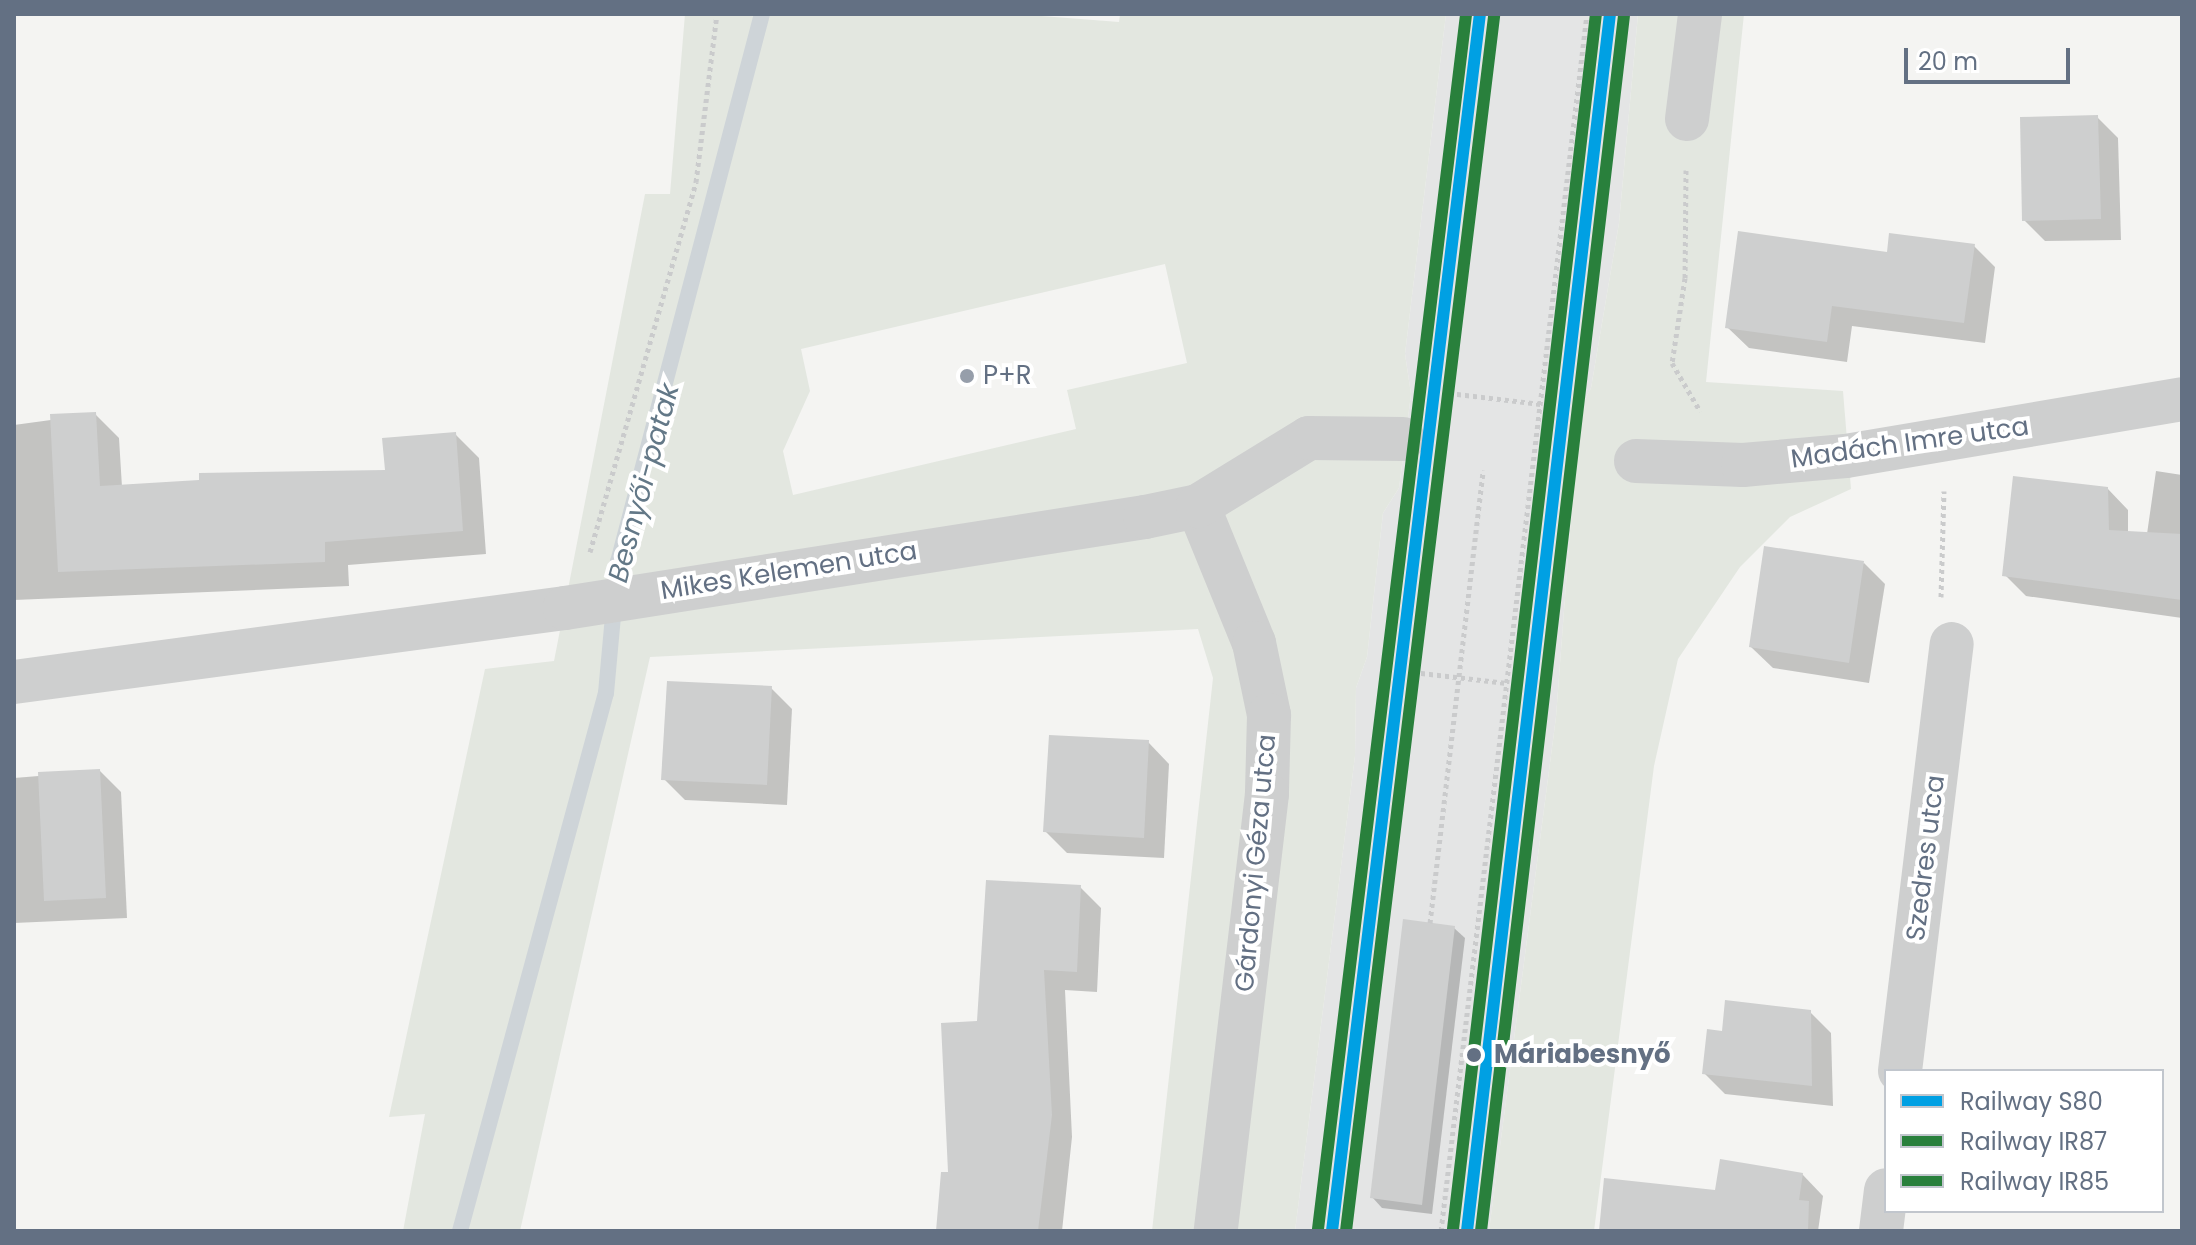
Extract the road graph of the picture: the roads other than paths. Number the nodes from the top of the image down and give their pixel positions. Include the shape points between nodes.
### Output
1 (1700, 14) edge
2 (1687, 119) road end
3 (2182, 399) edge
4 (1403, 439) dead end
5 (1636, 461) dead end
6 (1198, 506) junction
7 (1952, 644) road end
8 (14, 682) edge
9 (1900, 1069) edge
10 (1884, 1206) edge
11 (1216, 1231) edge
12 (1881, 1231) edge

1 - 2 street
3 - 5 street, Madách Imre utca via 1947,440 1743,465
4 - 6 street, Mikes Kelemen utca via 1309,438
6 - 8 street, Mikes Kelemen utca via 565,608
6 - 11 street, Gárdonyi Géza utca via 1254,643 1269,715 1267,794
7 - 9 street, Szedres utca
10 - 12 street

